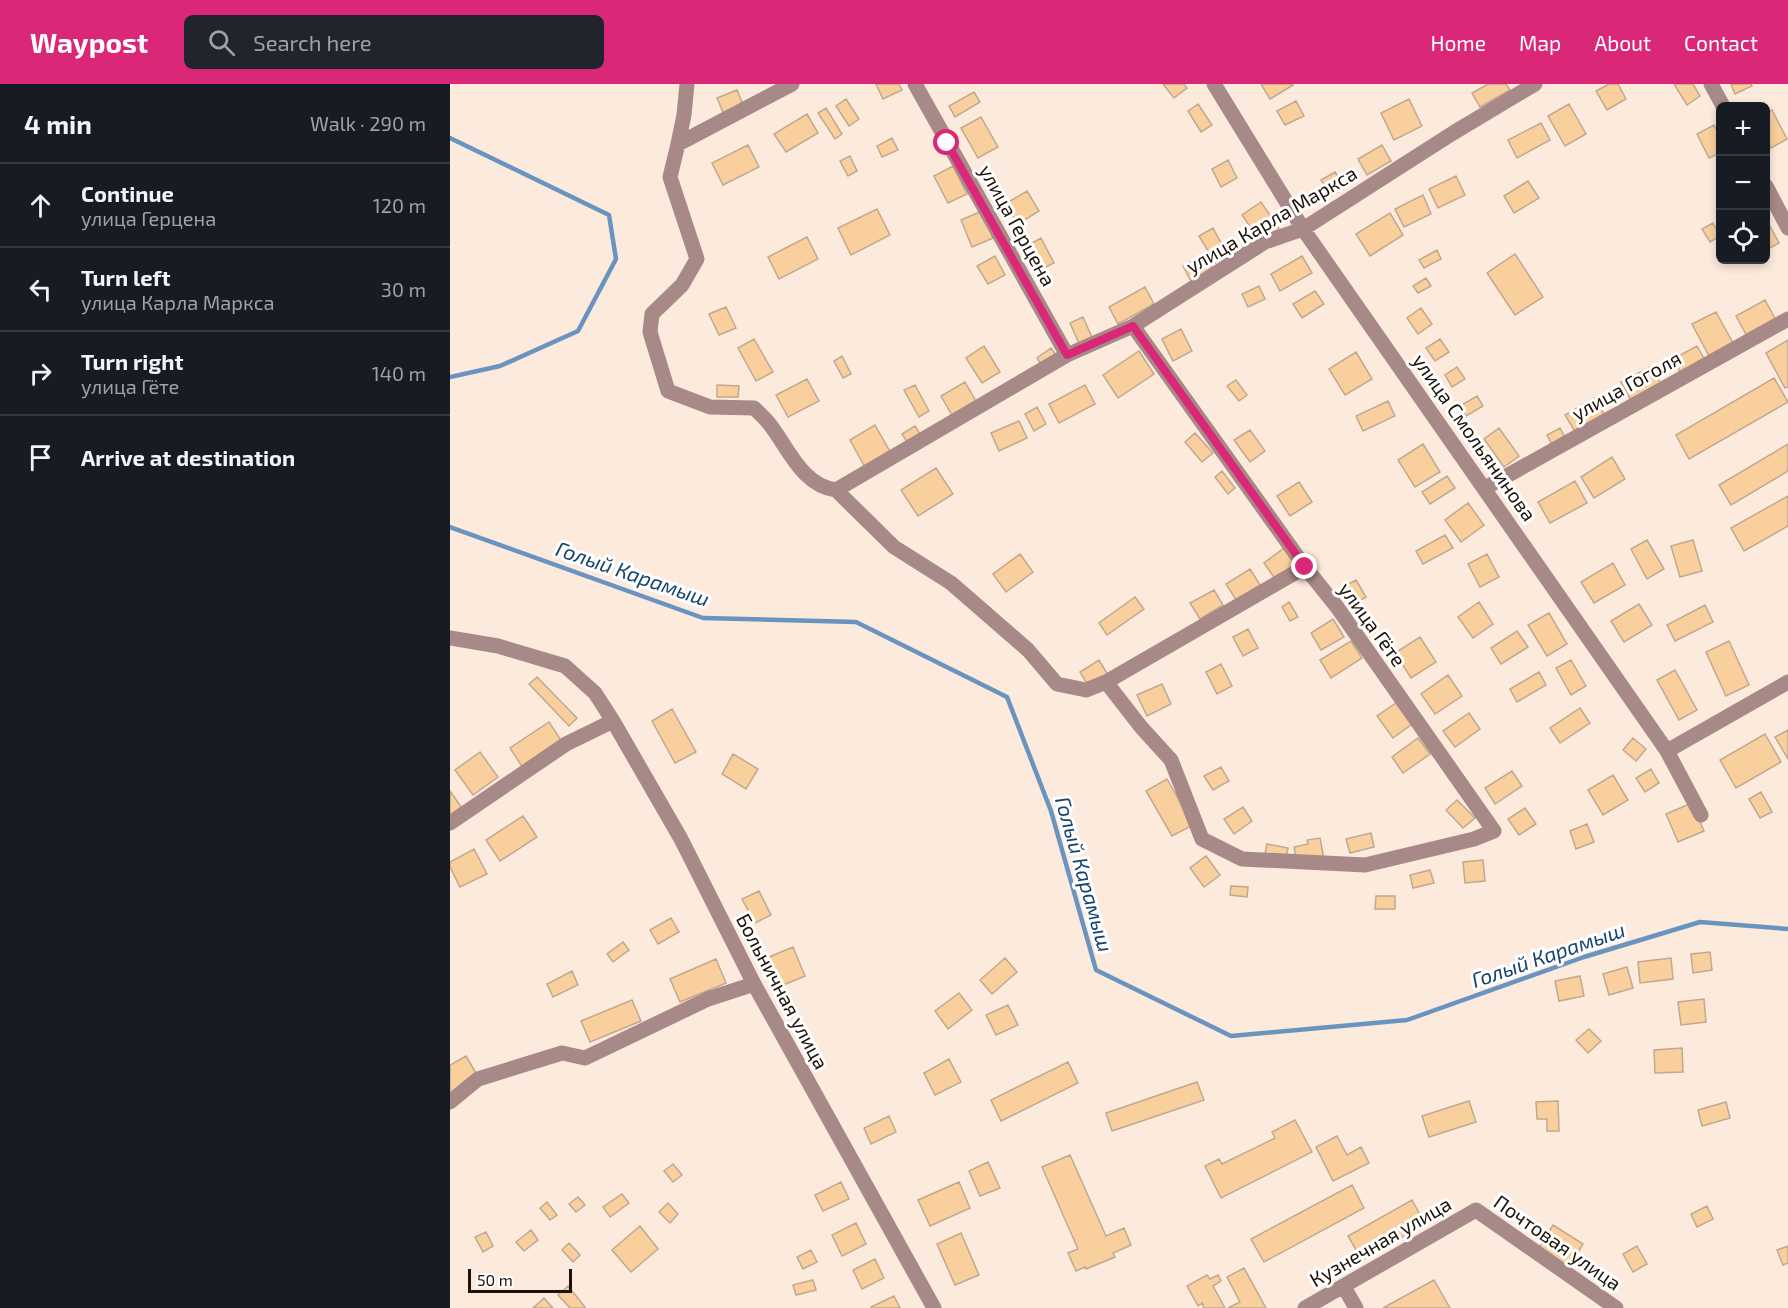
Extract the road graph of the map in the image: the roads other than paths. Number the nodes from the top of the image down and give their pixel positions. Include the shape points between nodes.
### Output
1 (687, 84) edge
2 (792, 84) edge
3 (915, 84) edge
4 (1214, 84) edge
5 (1535, 84) edge
6 (1712, 84) edge
7 (1722, 102) edge
8 (678, 144) junction
9 (1770, 194) edge
10 (1788, 228) edge
11 (1303, 229) junction
12 (1788, 319) edge
13 (1133, 326) junction
14 (1067, 355) junction
15 (1485, 488) junction
16 (836, 490) junction
17 (1305, 567) junction
18 (450, 638) edge
19 (1106, 682) junction
20 (1788, 682) edge
21 (613, 721) junction
22 (1667, 751) junction
23 (1701, 815) dead end
24 (450, 823) edge
25 (754, 984) junction
26 (450, 1102) edge
27 (1476, 1210) joint
28 (1344, 1287) junction
29 (934, 1308) edge
30 (1305, 1308) edge
31 (1356, 1308) edge
32 (1616, 1308) edge

1 - 8 street
2 - 8 street
3 - 14 street, улица Герцена
4 - 11 street, улица Смольянинова
5 - 11 street, улица Карла Маркса
6 - 7 street
8 - 16 street via 670,177 697,259 682,285 652,314 650,332 668,391 710,407 754,408 770,424 798,467 824,489
9 - 10 street
11 - 13 street, улица Карла Маркса via 1265,242
11 - 15 street, улица Смольянинова
12 - 15 street, улица Гоголя
13 - 14 street, улица Карла Маркса
13 - 17 street, улица Гёте
14 - 16 street, улица Карла Маркса
15 - 22 street, улица Смольянинова
16 - 19 street via 894,547 951,582 1028,650 1057,684 1086,690
17 - 19 street
17 - 19 street, улица Гёте via 1494,831 1365,865 1242,859 1202,839 1171,760
18 - 21 street, Больничная улица via 498,646 565,666 595,693
20 - 22 street
21 - 24 street via 566,744
21 - 25 street, Больничная улица via 681,839
22 - 23 street, улица Смольянинова
25 - 26 street via 708,999 585,1058 562,1053 478,1079
25 - 29 street, Больничная улица
27 - 28 street, Кузнечная улица
27 - 32 street, Почтовая улица
28 - 30 street, Кузнечная улица
28 - 31 street

